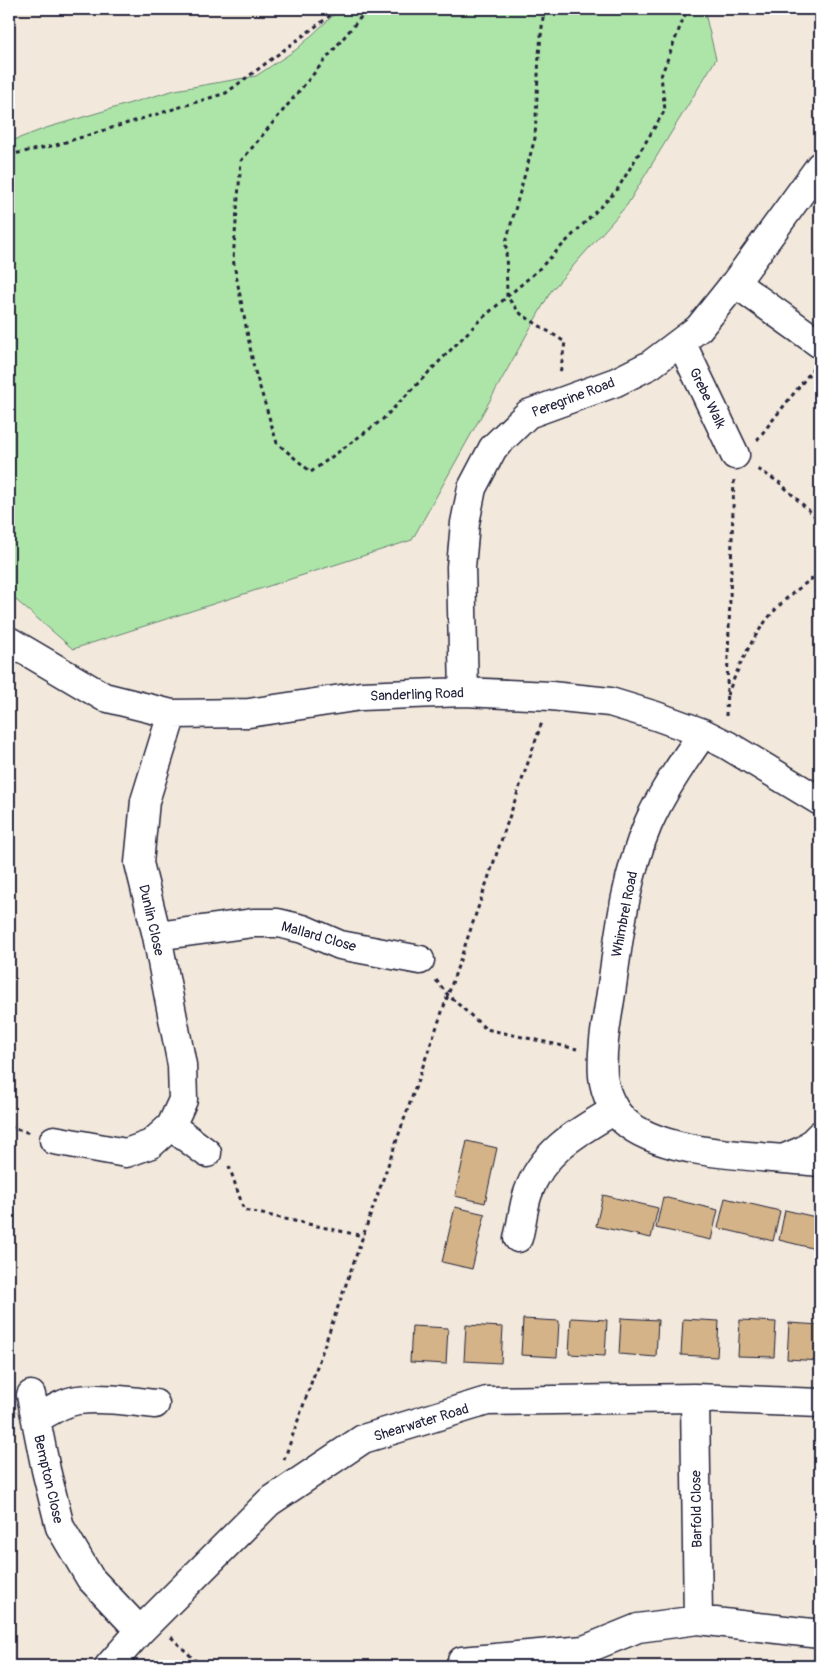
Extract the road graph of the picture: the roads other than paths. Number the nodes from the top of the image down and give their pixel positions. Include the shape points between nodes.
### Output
1 (820, 166) edge
2 (735, 283) junction
3 (682, 342) junction
4 (817, 356) edge
5 (735, 455) road end
6 (9, 641) edge
7 (464, 692) junction
8 (172, 714) junction
9 (703, 733) junction
10 (820, 801) edge
11 (157, 936) junction
12 (420, 960) road end
13 (615, 1110) junction
14 (171, 1126) junction
15 (820, 1136) edge
16 (54, 1140) dead end
17 (207, 1153) road end
18 (785, 1158) junction
19 (820, 1162) edge
20 (526, 1223) dead end
21 (695, 1398) junction
22 (820, 1403) edge
23 (155, 1404) dead end
24 (698, 1620) junction
25 (146, 1625) junction
26 (820, 1634) edge
27 (462, 1661) dead end
28 (109, 1666) edge

1 - 2 street, Peregrine Road
2 - 3 street, Peregrine Road via 699,328
2 - 4 street
3 - 5 street, Grebe Walk
3 - 7 street, Peregrine Road via 650,365 616,382 528,414 493,448 472,488 465,523 461,567
6 - 8 street, Sanderling Road via 104,697
7 - 8 street, Sanderling Road via 361,696 249,713
7 - 9 street, Sanderling Road via 610,702
8 - 11 street, Dunlin Close via 145,801 139,863
9 - 10 street, Sanderling Road
9 - 13 street, Whimbrel Road via 653,815 634,866 622,913 604,1042 604,1076
11 - 12 street, Mallard Close via 253,923 278,923 340,944
11 - 14 street, Dunlin Close via 182,1065 183,1100
13 - 18 street, Whimbrel Road via 628,1124 647,1136 676,1145
13 - 20 street via 553,1151 527,1194
14 - 16 street, Dunlin Close via 152,1144 126,1153
14 - 17 street
15 - 18 street, Whimbrel Road via 806,1149
18 - 19 street, Whimbrel Road
21 - 22 street, Shearwater Road
21 - 24 street, Barfold Close
21 - 25 street, Shearwater Road via 487,1401 363,1439 270,1502
23 - 25 street, Bempton Close via 77,1400 57,1407 33,1407 60,1527 90,1578
24 - 26 street
24 - 27 street via 638,1628 584,1650
25 - 28 street, Shearwater Road

